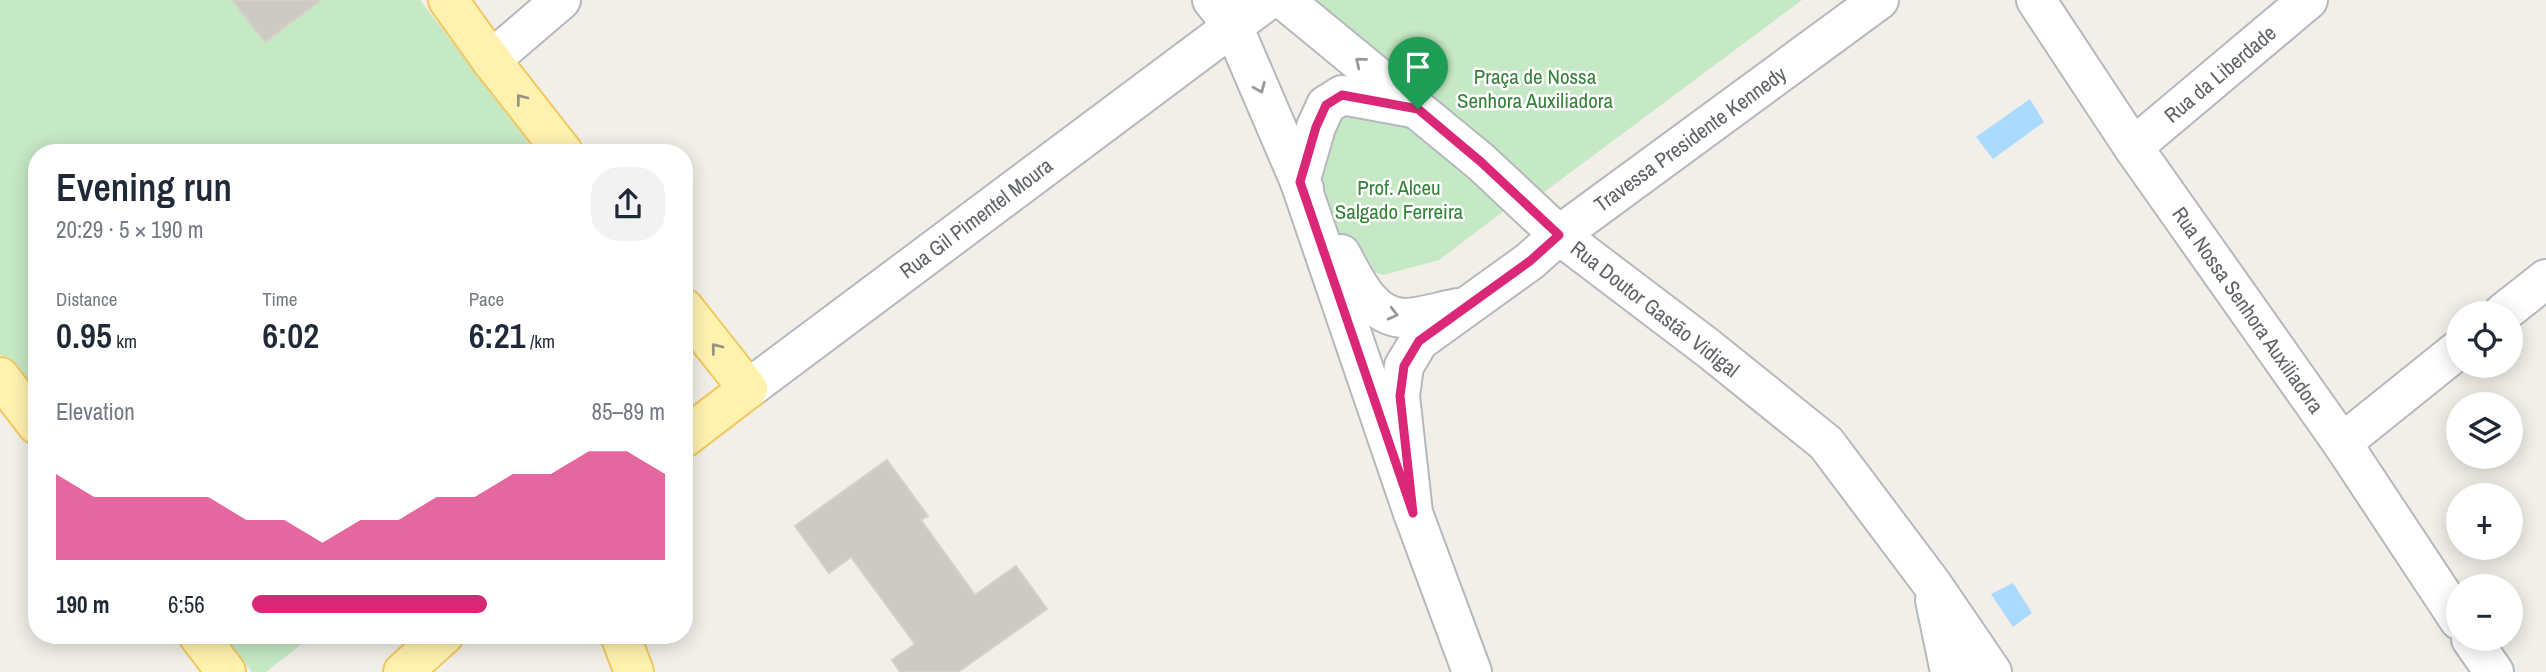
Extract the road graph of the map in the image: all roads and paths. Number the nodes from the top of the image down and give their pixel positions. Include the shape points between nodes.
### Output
1 (448, 0) edge
2 (561, 0) edge
3 (1268, 0) edge
4 (1284, 0) edge
5 (1879, 0) edge
6 (2036, 0) edge
7 (2308, 0) edge
8 (1223, 13) edge
9 (491, 60) junction
10 (1418, 109) junction
11 (557, 144) edge
12 (2133, 147) junction
13 (1300, 182) junction
14 (1559, 235) junction
15 (2546, 279) edge
16 (2518, 301) edge
17 (1471, 305) junction
18 (693, 319) edge
19 (2446, 359) edge
20 (0, 377) edge
21 (748, 389) junction
22 (28, 413) edge
23 (693, 431) edge
24 (2342, 443) junction
25 (1413, 513) junction
26 (1932, 584) junction
27 (2446, 600) edge
28 (205, 644) edge
29 (434, 644) edge
30 (623, 644) edge
31 (2479, 651) edge
32 (226, 672) edge
33 (403, 672) edge
34 (634, 672) edge
35 (1472, 672) edge
36 (1950, 672) edge
37 (1992, 672) edge
38 (2494, 672) edge

1 - 9 main road
2 - 9 street
3 - 8 street, Rua Gil Pimentel Moura
10 -> 4 street, Rua Doutor Gastão Vidigal
5 - 14 street, Travessa Presidente Kennedy
6 - 12 street, Rua Nossa Senhora Auxiliadora
7 - 12 street, Rua da Liberdade
8 -> 13 street
8 - 21 street, Rua Gil Pimentel Moura
11 -> 9 main road
10 - 13 street via 1342,95 1326,105
10 - 14 street, Rua Doutor Gastão Vidigal
12 - 24 street, Rua Nossa Senhora Auxiliadora
13 -> 17 street, Travessa Presidente Kennedy via 1364,295 1382,312 1403,318
13 - 25 street
14 - 17 street, Travessa Presidente Kennedy
14 - 26 street, Rua Doutor Gastão Vidigal via 1826,443
15 - 16 street
17 - 25 street, Travessa Presidente Kennedy via 1419,341 1404,366 1400,396
21 -> 18 main road
19 - 24 street
20 - 22 main road
21 - 23 main road, Rua Gil Pimentel Moura
24 - 27 street, Rua Nossa Senhora Auxiliadora
25 - 35 street
26 - 36 street, Rua Doutor Gastão Vidigal
26 - 37 street
28 - 32 main road
29 - 33 main road
30 - 34 main road
31 - 38 street

